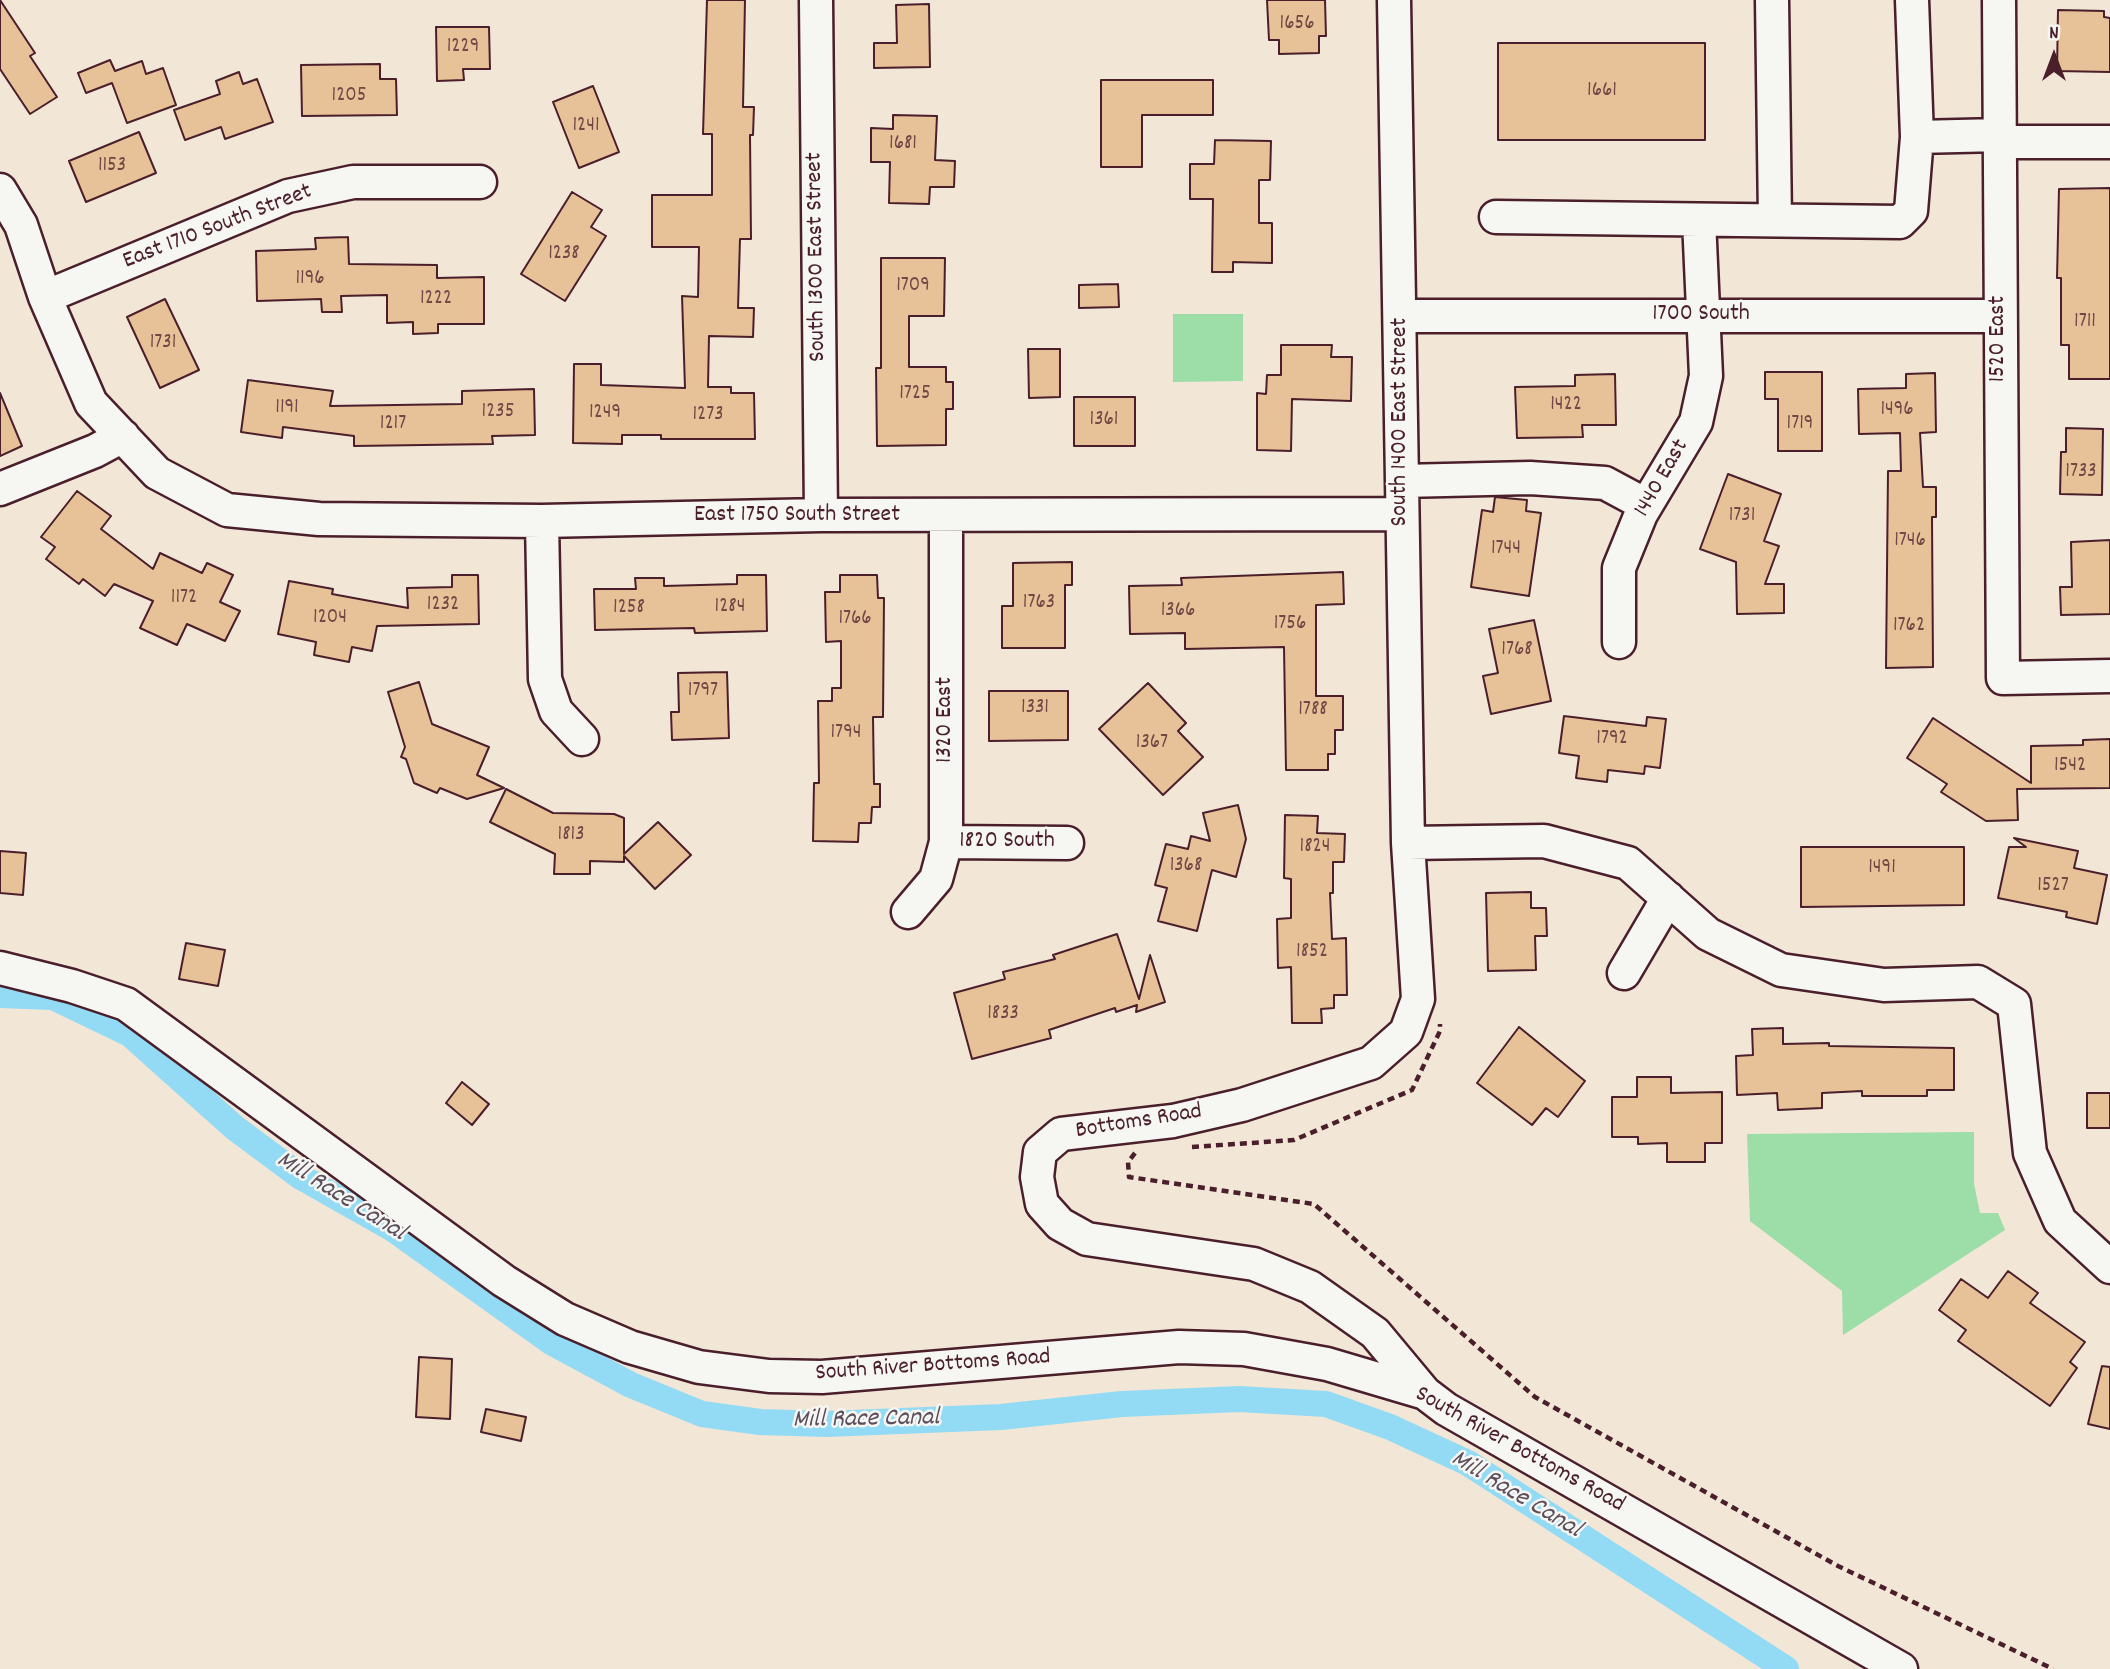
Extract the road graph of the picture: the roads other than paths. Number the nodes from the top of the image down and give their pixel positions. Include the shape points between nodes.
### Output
1 (816, 0) edge
2 (1394, 0) edge
3 (1772, 0) edge
4 (1912, 0) edge
5 (1999, 0) edge
6 (1917, 138) junction
7 (1999, 139) junction
8 (2110, 142) edge
9 (480, 182) dead end
10 (0, 190) edge
11 (1496, 218) dead end
12 (1699, 220) junction
13 (1775, 220) junction
14 (45, 297) junction
15 (1401, 316) junction
16 (1702, 316) junction
17 (2000, 316) junction
18 (122, 436) junction
19 (1402, 481) junction
20 (0, 489) edge
21 (1646, 505) junction
22 (1402, 514) junction
23 (821, 515) junction
24 (946, 516) junction
25 (542, 521) junction
26 (1619, 642) dead end
27 (2110, 676) edge
28 (582, 739) dead end
29 (946, 842) junction
30 (1068, 843) dead end
31 (1408, 843) junction
32 (1668, 898) junction
33 (908, 912) dead end
34 (0, 968) edge
35 (1624, 973) dead end
36 (2110, 1267) edge
37 (1425, 1393) junction
38 (1901, 1669) edge

1 - 23 street, South 1300 East Street
2 - 15 street, South 1400 East Street
3 - 13 street
4 - 6 street
5 - 7 street, 1520 East
6 - 7 street
6 - 13 street via 1911,211 1900,222
7 - 8 street
7 - 17 street, 1520 East
9 - 14 street, East 1710 South Street via 354,183 288,197
10 - 14 street, East 1750 South Street via 20,225
11 - 12 street
12 - 13 street
12 - 16 street, 1440 East
14 - 18 street, East 1750 South Street via 91,403
15 - 16 street, 1700 South
15 - 19 street, South 1400 East Street
16 - 17 street, 1700 South
16 - 21 street, 1440 East via 1706,376 1696,422
17 - 27 street, 1520 East via 2003,678
18 - 20 street
18 - 25 street, East 1750 South Street via 157,473 227,510 319,519
19 - 21 street via 1530,478 1605,483
19 - 22 street, South 1400 East Street
21 - 26 street, 1440 East via 1619,568
22 - 24 street, East 1750 South Street
22 - 31 street, South 1400 East Street
23 - 24 street, East 1750 South Street
23 - 25 street, East 1750 South Street
24 - 29 street, 1320 East
25 - 28 street via 545,679 556,711
29 - 30 street, 1820 South
29 - 33 street, 1320 East via 936,879
31 - 32 street via 1544,841 1628,863
31 - 37 street, Bottoms Road via 1418,999 1406,1032 1371,1063 1242,1105 1173,1121 1061,1134 1040,1152 1037,1177 1042,1204 1060,1224 1087,1239 1254,1264 1310,1287 1375,1333
32 - 35 street
32 - 36 street via 1708,934 1781,970 1884,985 1978,982 2014,1004 2030,1153 2060,1221
34 - 37 street, South River Bottoms Road via 126,1004 504,1282 565,1319 630,1347 699,1367 822,1377 1179,1348 1244,1349 1327,1364
37 - 38 street, South River Bottoms Road

